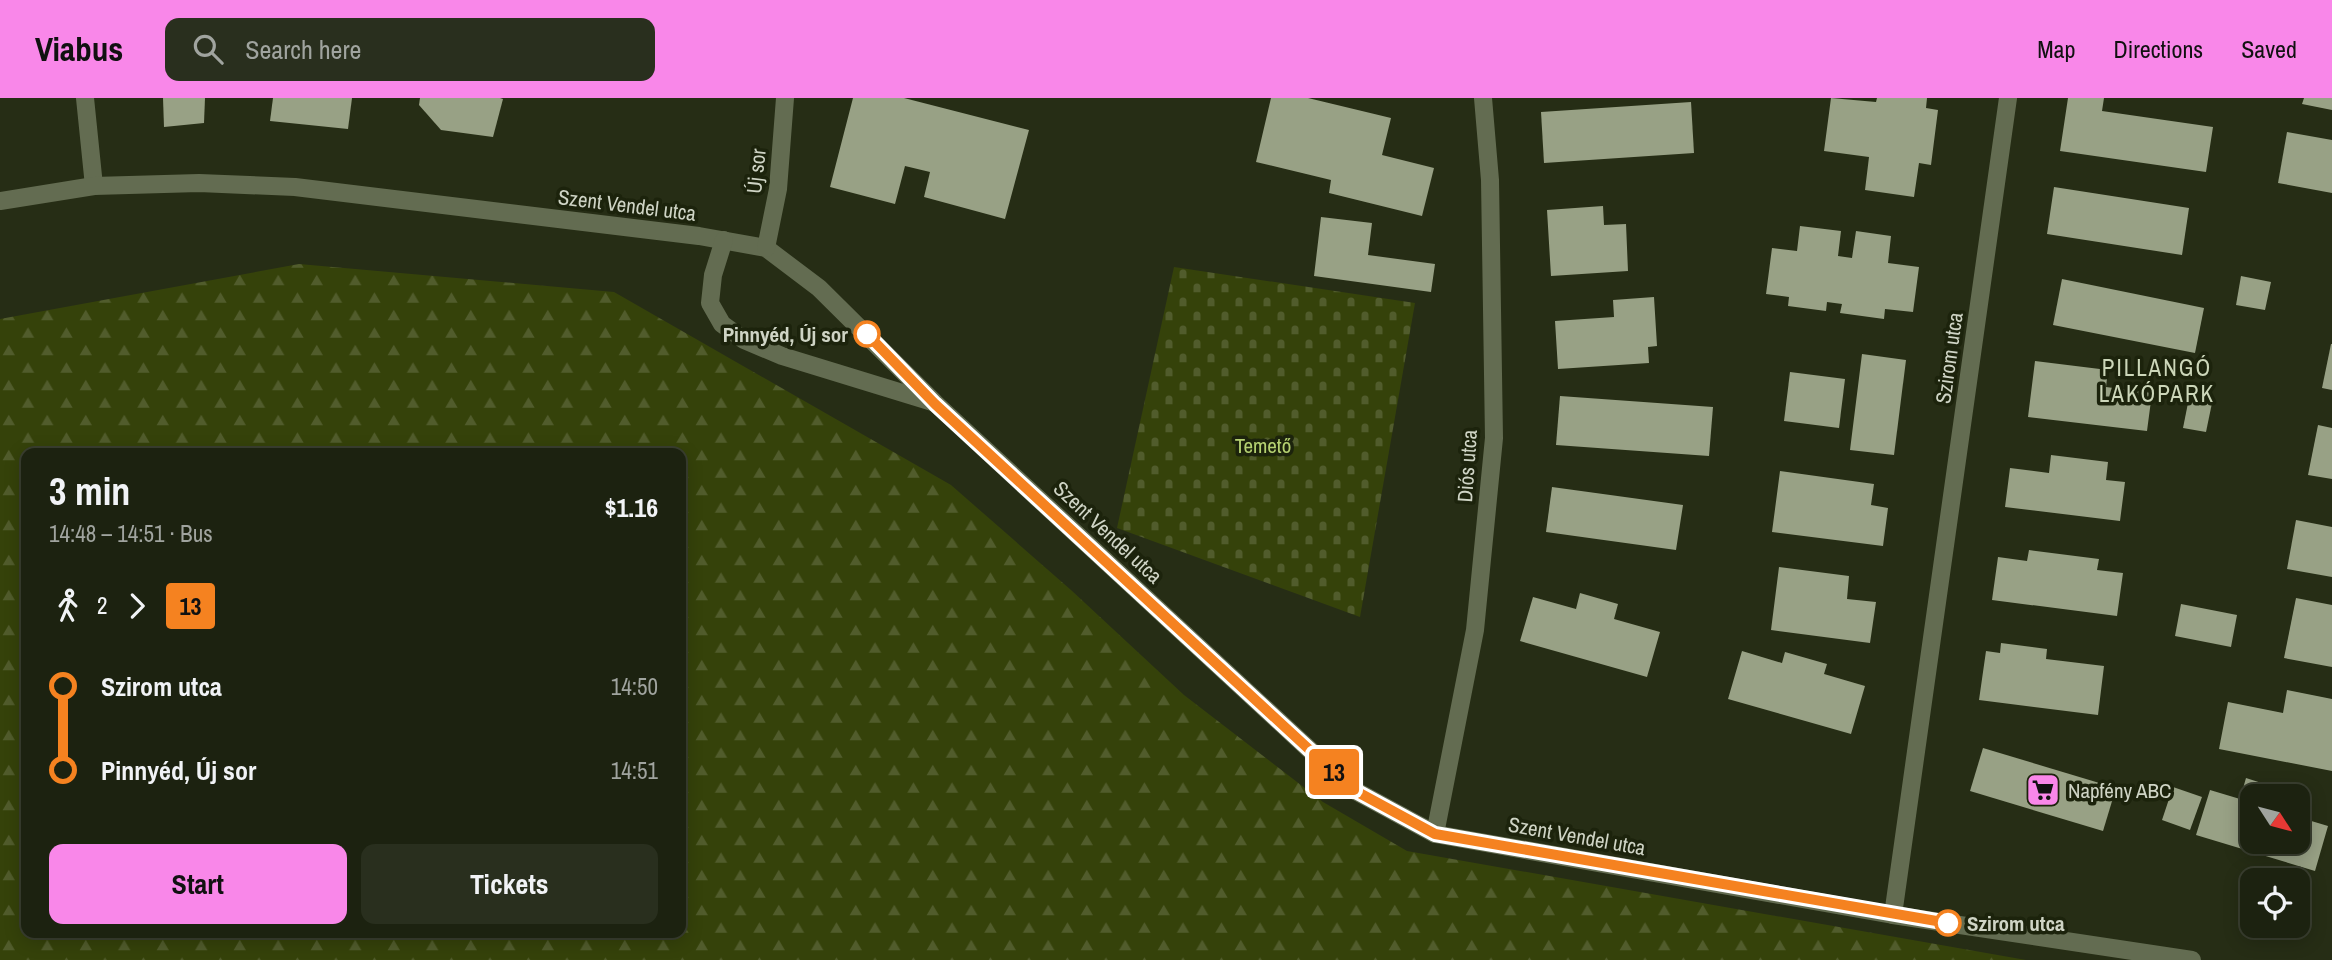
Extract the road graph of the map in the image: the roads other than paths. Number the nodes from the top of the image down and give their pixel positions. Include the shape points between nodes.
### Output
1 (85, 98) edge
2 (785, 98) edge
3 (1483, 98) edge
4 (2008, 98) edge
5 (94, 186) junction
6 (0, 201) edge
7 (724, 240) junction
8 (766, 248) junction
9 (935, 404) junction
10 (1435, 834) junction
11 (1893, 915) junction
12 (2192, 960) edge

1 - 5 street
2 - 8 street, Új sor via 778,189
3 - 10 street, Diós utca via 1490,180 1494,438 1475,630
4 - 11 street, Szirom utca
5 - 6 street, Szent Vendel utca
5 - 7 street, Szent Vendel utca via 199,183 295,187
7 - 8 street, Szent Vendel utca
7 - 9 street via 710,303 722,324 744,340 782,356
8 - 9 street, Szent Vendel utca via 818,288
9 - 10 street, Szent Vendel utca via 1352,789
10 - 11 street, Szent Vendel utca
11 - 12 street, Szent Vendel utca

